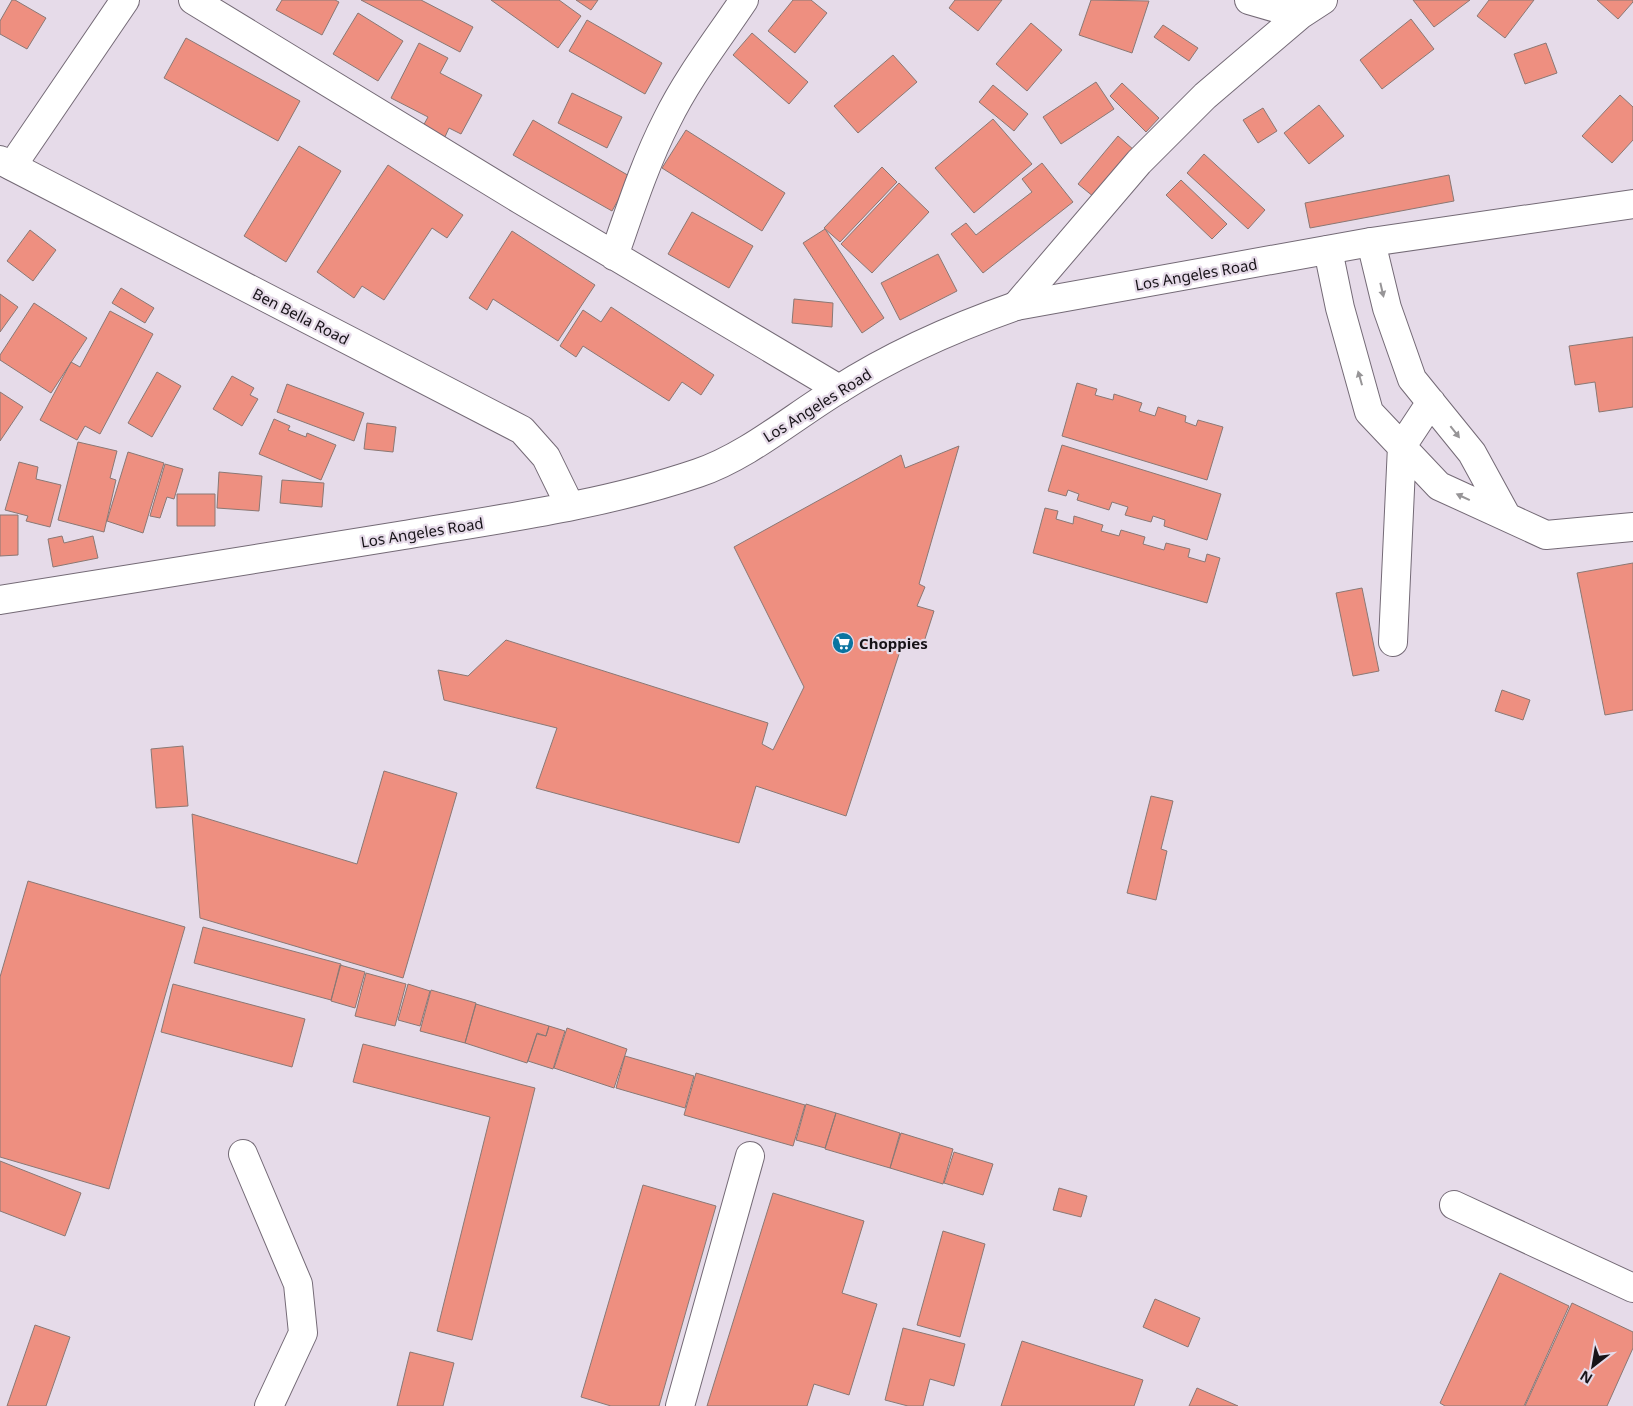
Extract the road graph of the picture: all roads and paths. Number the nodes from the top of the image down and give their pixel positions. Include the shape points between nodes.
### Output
1 (125, 0) edge
2 (193, 0) edge
3 (744, 0) edge
4 (1249, 0) edge
5 (1323, 0) edge
6 (1300, 15) junction
7 (6, 163) edge
8 (1633, 204) edge
9 (1371, 242) junction
10 (1328, 250) junction
11 (614, 256) junction
12 (1016, 306) junction
13 (839, 389) junction
14 (1431, 402) junction
15 (1402, 446) junction
16 (570, 506) junction
17 (1507, 518) junction
18 (1633, 527) edge
19 (0, 600) edge
20 (1393, 642) dead end
21 (243, 1154) dead end
22 (750, 1156) dead end
23 (1454, 1205) dead end
24 (1633, 1288) edge
25 (270, 1406) edge
26 (680, 1406) edge

1 - 7 street
2 - 11 street
3 - 11 street via 667,118
4 - 6 street
5 - 6 street
6 - 12 street via 1205,96 1139,162
7 - 16 street, Ben Bella Road via 522,430 546,457
8 - 9 street, Los Angeles Road
9 - 10 street, Los Angeles Road
9 -> 14 street via 1387,308 1412,378
10 - 12 street, Los Angeles Road
15 -> 10 street via 1370,412 1340,308
11 - 13 street
12 - 13 street, Los Angeles Road via 924,343
13 - 16 street, Los Angeles Road via 722,464 636,493
14 - 15 street
14 -> 17 street via 1472,453
17 -> 15 street via 1439,486
15 - 20 street
16 - 19 street, Los Angeles Road
17 - 18 street via 1546,535
21 - 25 street via 298,1284 303,1333
22 - 26 street
23 - 24 street

